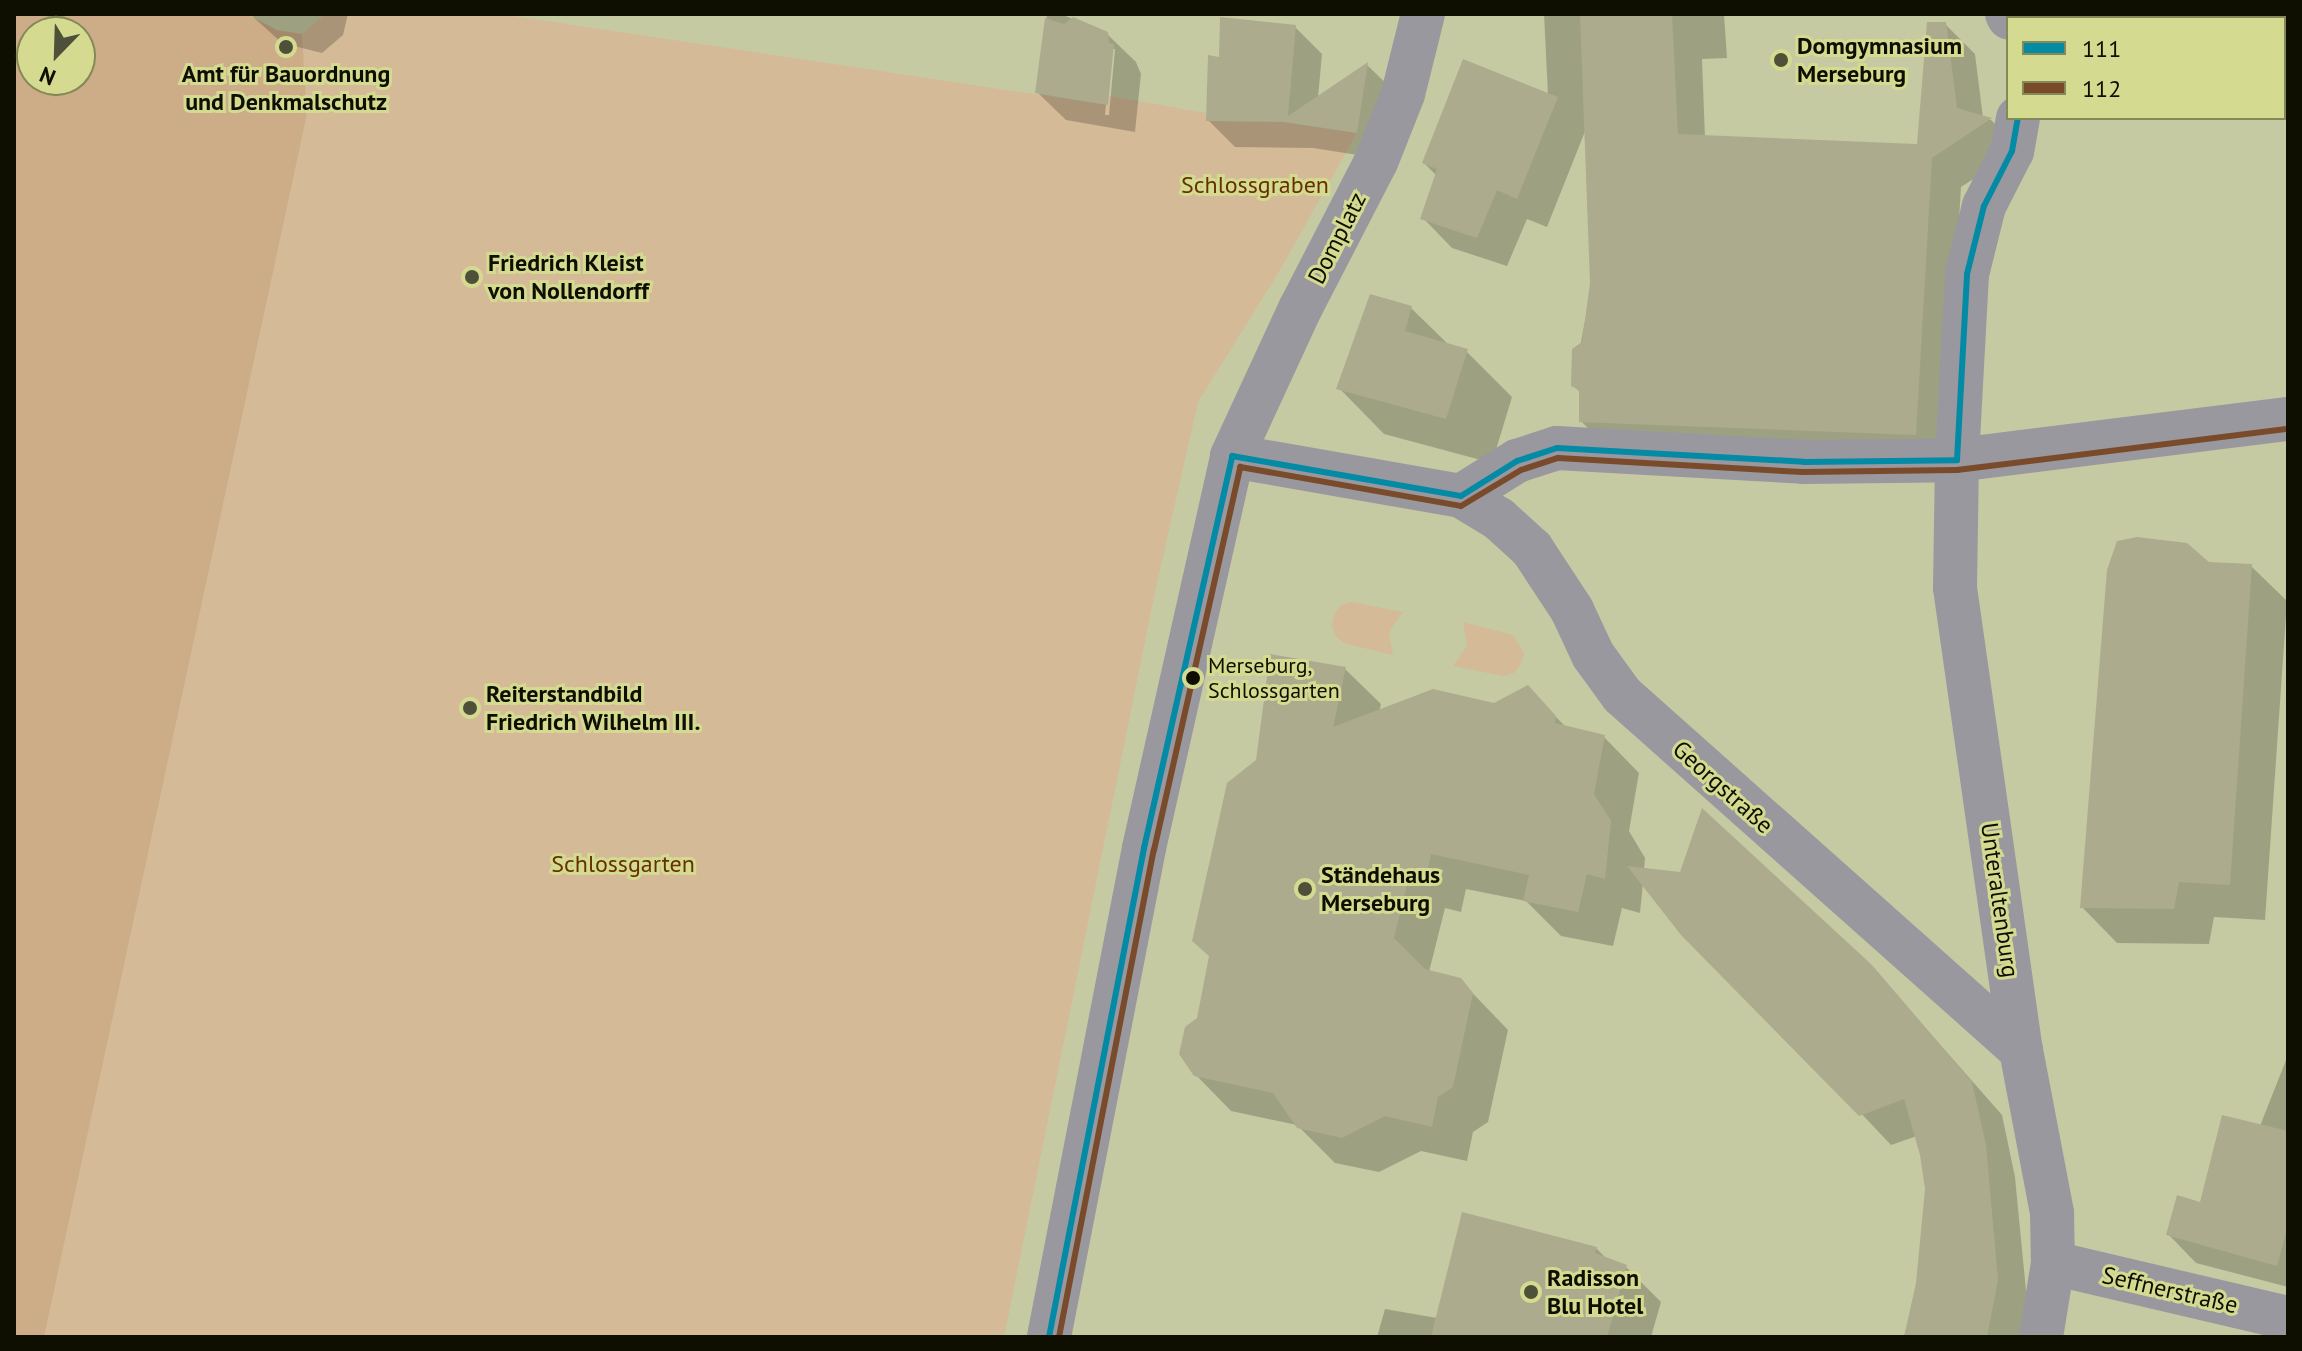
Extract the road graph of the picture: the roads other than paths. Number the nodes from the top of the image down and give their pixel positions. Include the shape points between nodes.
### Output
1 (1423, 14) edge
2 (2018, 120) edge
3 (2288, 419) edge
4 (1232, 456) junction
5 (1957, 460) junction
6 (1461, 496) junction
7 (2021, 1050) junction
8 (2053, 1263) junction
9 (2288, 1318) edge
10 (1049, 1337) edge
11 (2041, 1337) edge

1 - 4 street, Domplatz via 1403,94 1376,162
2 - 5 street, Unteraltenburg via 2012,151 1984,206 1967,274
3 - 5 street
4 - 6 street
4 - 10 street, Domplatz via 1144,848
5 - 6 street via 1804,462 1557,448 1517,461
5 - 7 street, Unteraltenburg via 1955,588
6 - 7 street, Georgstraße via 1499,519 1532,549 1622,695
7 - 8 street, Unteraltenburg via 2052,1213
8 - 9 street, Seffnerstraße
8 - 11 street, Unteraltenburg

